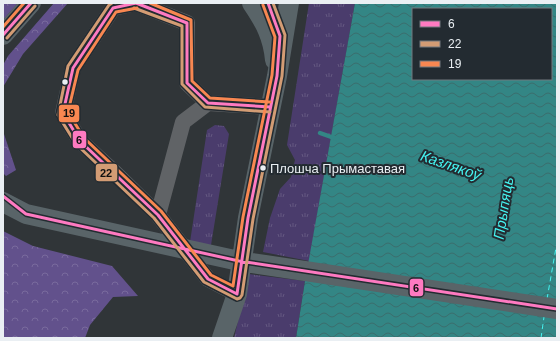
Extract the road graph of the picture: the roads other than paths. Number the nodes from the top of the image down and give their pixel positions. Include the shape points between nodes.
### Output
1 (31, 3) edge
2 (136, 3) edge
3 (252, 3) edge
4 (268, 3) edge
5 (289, 3) edge
6 (3, 35) edge
7 (277, 76) junction
8 (208, 103) junction
9 (270, 107) junction
10 (3, 196) edge
11 (3, 202) edge
12 (26, 214) junction
13 (158, 215) junction
14 (237, 294) junction
15 (557, 309) edge
16 (222, 338) edge

1 - 6 main road
2 - 8 lane via 187,23 187,83
2 - 13 lane via 113,8 108,14 73,68 63,113 80,141
3 - 7 main road via 265,21 274,46
4 - 7 main road via 280,36
5 - 7 main road
7 - 9 main road
8 - 9 lane
8 - 13 lane via 183,122
9 - 14 main road via 248,218
10 - 12 main road
11 - 12 main road
12 - 15 main road via 239,261
13 - 14 lane via 208,279
14 - 16 main road

